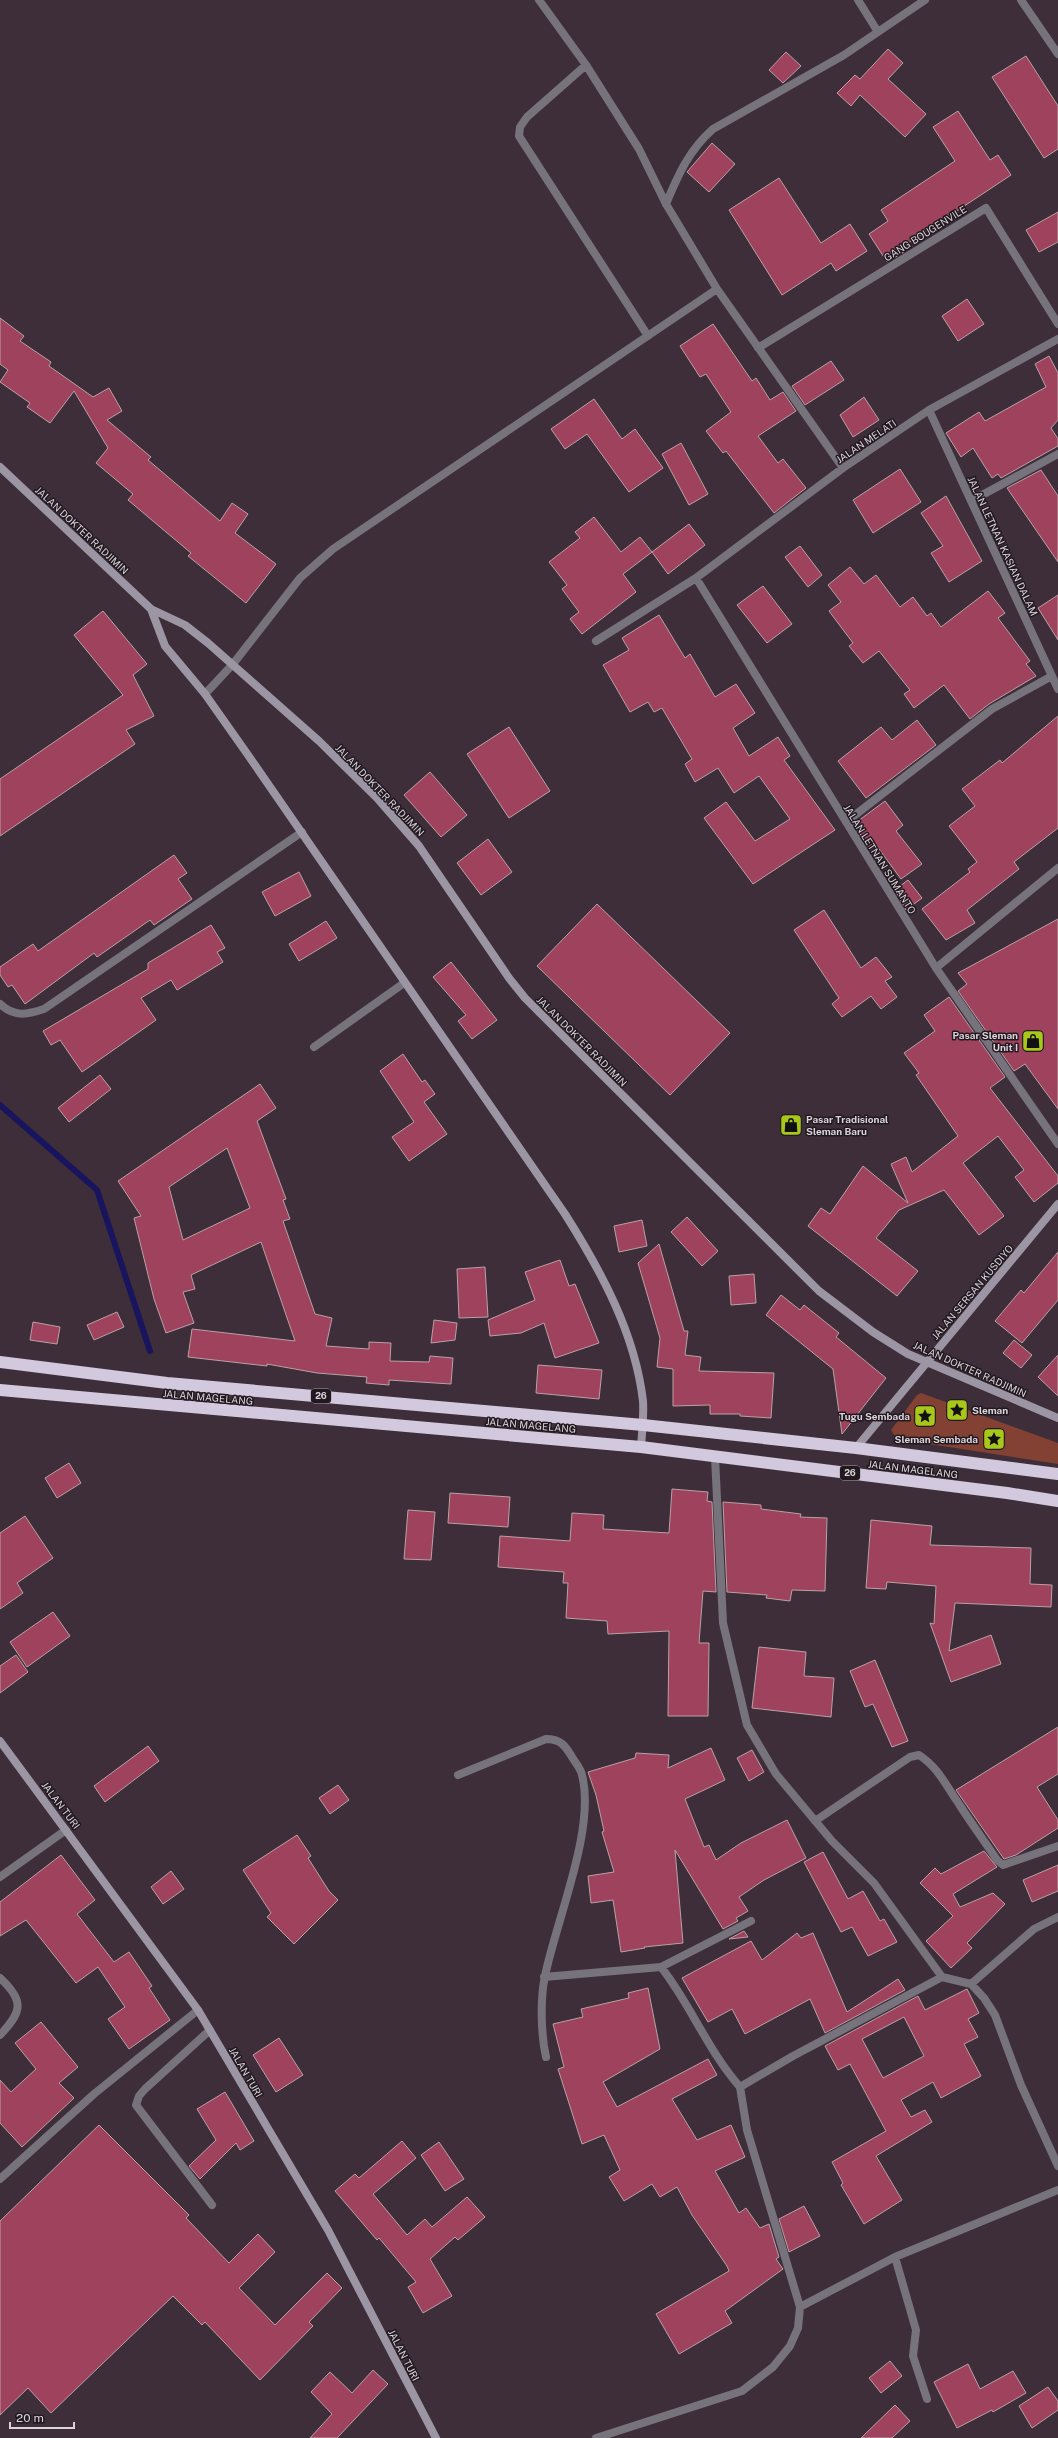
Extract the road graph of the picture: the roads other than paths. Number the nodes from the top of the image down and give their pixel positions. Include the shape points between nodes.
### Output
1 (539, 0) edge
2 (858, 0) edge
3 (925, 0) edge
4 (1021, 0) edge
5 (878, 32) junction
6 (1058, 54) edge
7 (586, 65) junction
8 (666, 204) junction
9 (717, 289) junction
10 (1058, 324) edge
11 (648, 336) junction
12 (1058, 339) edge
13 (758, 348) junction
14 (929, 410) junction
15 (1058, 454) edge
16 (0, 467) edge
17 (843, 468) junction
18 (971, 501) junction
19 (696, 578) junction
20 (151, 608) junction
21 (596, 641) dead end
22 (233, 664) junction
23 (1052, 676) junction
24 (1058, 689) edge
25 (205, 694) junction
26 (846, 822) junction
27 (302, 832) junction
28 (1058, 868) edge
29 (936, 968) junction
30 (404, 983) junction
31 (0, 1004) edge
32 (314, 1047) dead end
33 (1058, 1144) edge
34 (1058, 1204) edge
35 (0, 1362) edge
36 (925, 1362) junction
37 (0, 1390) edge
38 (1058, 1418) edge
39 (643, 1425) junction
40 (641, 1447) junction
41 (856, 1448) junction
42 (715, 1457) junction
43 (1058, 1474) edge
44 (1058, 1501) edge
45 (0, 1741) edge
46 (458, 1775) dead end
47 (815, 1821) junction
48 (66, 1830) junction
49 (1058, 1846) edge
50 (0, 1877) edge
51 (1058, 1917) edge
52 (751, 1921) dead end
53 (661, 1967) junction
54 (544, 1977) junction
55 (942, 1977) junction
56 (0, 1978) edge
57 (971, 1984) junction
58 (198, 2010) junction
59 (210, 2030) junction
60 (0, 2035) edge
61 (546, 2058) dead end
62 (740, 2087) junction
63 (1058, 2166) edge
64 (0, 2179) edge
65 (1058, 2190) edge
66 (212, 2205) dead end
67 (895, 2257) junction
68 (800, 2307) junction
69 (927, 2398) dead end
70 (436, 2438) edge
71 (596, 2438) edge

1 - 7 street
2 - 5 street
3 - 5 street
4 - 6 street
5 - 8 street via 844,55 713,129 688,157
7 - 8 street via 639,149
7 - 11 street via 527,117 520,127 519,136
8 - 9 street
9 - 11 street
9 - 13 street
10 - 13 street, GANG BOUGENVILE via 986,208
11 - 22 street via 334,549 300,578
12 - 14 street, JALAN MELATI
13 - 17 street
14 - 17 street, JALAN MELATI
14 - 18 street, JALAN LETNAN KASIAN DALAM
15 - 18 street
16 - 20 main road, JALAN DOKTER RADJIMIN
17 - 19 street, JALAN MELATI
18 - 23 street, JALAN LETNAN KASIAN DALAM
19 - 21 street, JALAN MELATI
19 - 26 street, JALAN LETNAN SUMANTO
20 - 22 main road, JALAN DOKTER RADJIMIN via 185,625
20 - 25 main road, JALAN DOKTER RADJIMIN via 165,646
22 - 25 street
22 - 36 main road, JALAN DOKTER RADJIMIN via 319,741 397,819 428,858 509,978 541,1016 819,1291 873,1332
23 - 24 street, JALAN LETNAN KASIAN DALAM
23 - 26 street via 992,709
25 - 27 main road, JALAN DOKTER RADJIMIN
26 - 29 street, JALAN LETNAN SUMANTO
27 - 30 main road, JALAN DOKTER RADJIMIN
27 - 31 street via 44,1009 26,1015 8,1012
28 - 29 street
29 - 33 street, JALAN LETNAN SUMANTO
30 - 32 street
30 - 39 main road, JALAN DOKTER RADJIMIN via 565,1214 599,1270 626,1330 635,1361 643,1403
34 - 36 main road, JALAN SERSAN KUSDIYO
35 - 39 highway, JALAN MAGELANG / 26 via 167,1382
36 - 38 main road, JALAN DOKTER RADJIMIN
36 - 41 main road, JALAN SERSAN KUSDIYO
37 - 40 highway, JALAN MAGELANG / 26
39 - 40 main road, JALAN DOKTER RADJIMIN
39 - 41 highway, JALAN MAGELANG / 26
40 - 42 highway, JALAN MAGELANG / 26
41 - 43 highway, JALAN MAGELANG / 26
42 - 44 highway, JALAN MAGELANG / 26
42 - 47 street via 723,1623 747,1725 776,1774
45 - 48 main road, JALAN TURI
46 - 54 street via 546,1739 556,1739 564,1745 582,1774 585,1810 579,1843
47 - 49 street via 910,1758 919,1755 931,1762 941,1774 962,1810 1003,1865
47 - 55 street via 874,1883
48 - 50 street
48 - 58 main road, JALAN TURI
51 - 57 street via 1034,1929
52 - 53 street
53 - 54 street
53 - 62 street via 679,1990 726,2071
54 - 61 street via 542,2040
55 - 57 street
55 - 62 street
56 - 60 street via 13,1991 18,2010 15,2019
57 - 63 street via 995,2015 1021,2085
58 - 59 main road, JALAN TURI
58 - 64 street via 94,2094
59 - 66 street via 145,2089 139,2096 136,2106
59 - 70 main road, JALAN TURI via 328,2230
62 - 68 street via 747,2130
65 - 67 street
67 - 68 street
67 - 69 street via 916,2330 913,2356
68 - 71 street via 798,2328 790,2346 774,2368 742,2391

